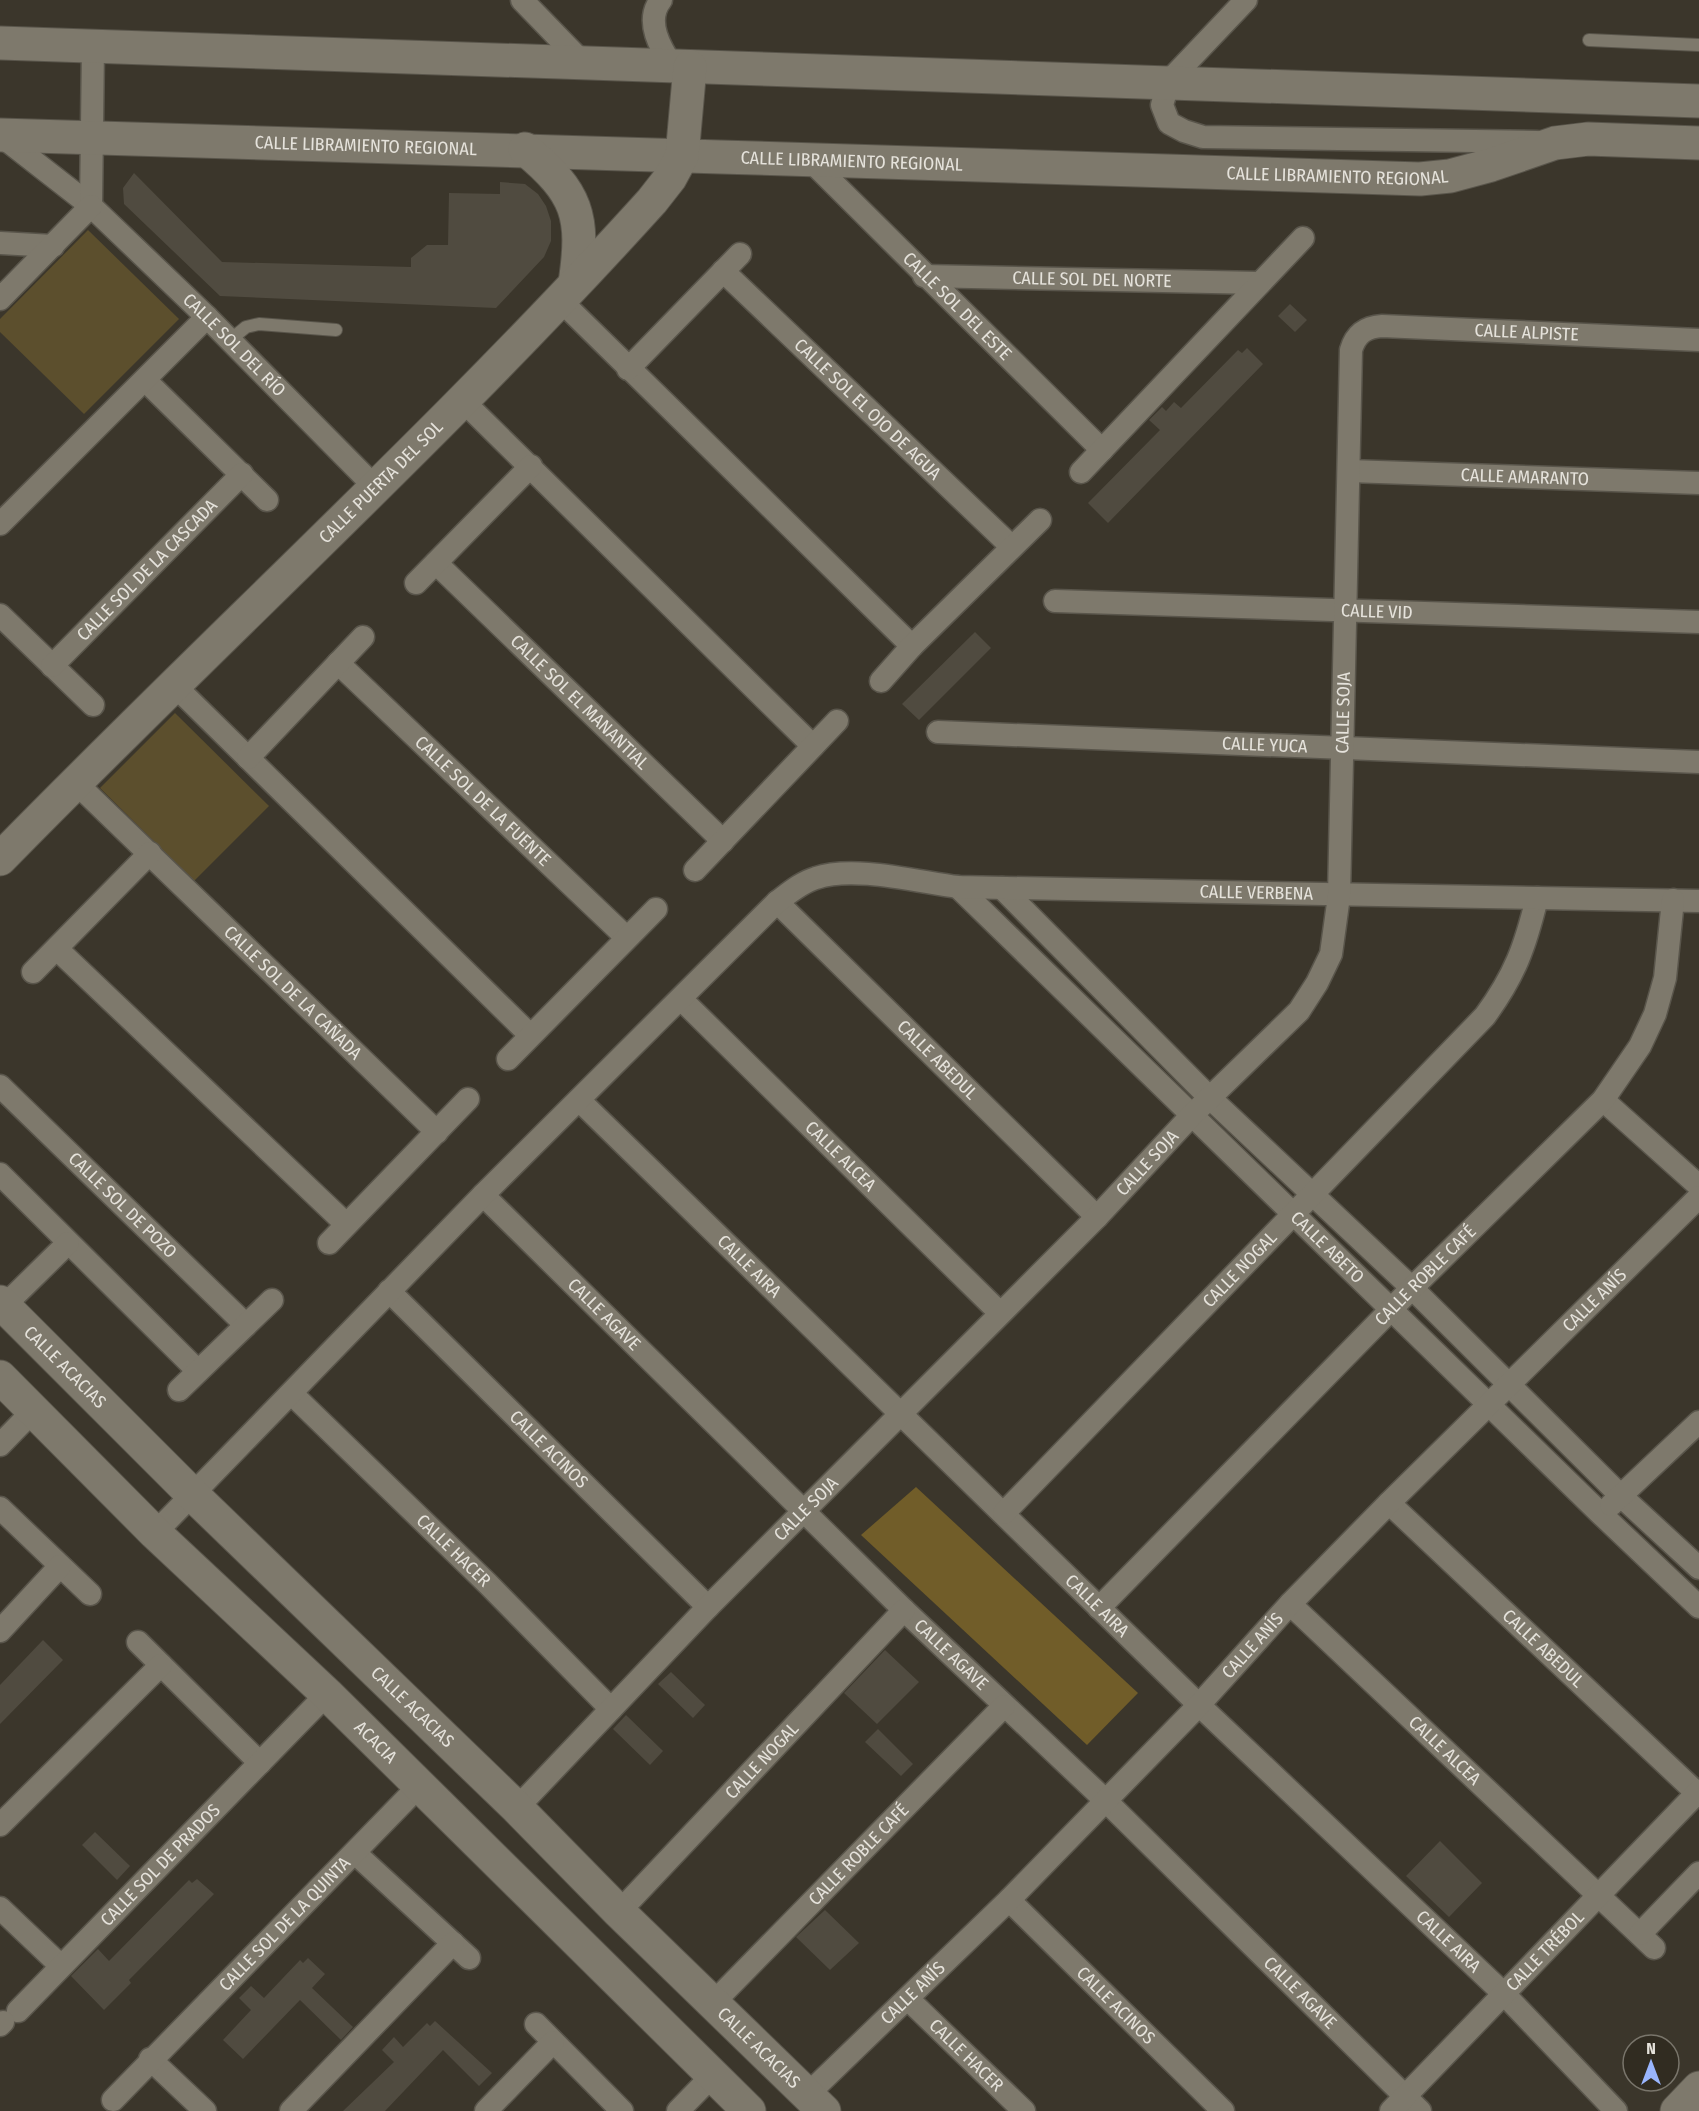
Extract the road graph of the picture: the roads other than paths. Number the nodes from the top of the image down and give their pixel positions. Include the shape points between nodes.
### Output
1 (522, 0) edge
2 (661, 0) edge
3 (1246, 0) edge
4 (1589, 40) dead end
5 (0, 43) edge
6 (1699, 45) edge
7 (93, 47) junction
8 (584, 64) junction
9 (681, 67) junction
10 (1169, 81) junction
11 (1699, 101) edge
12 (0, 135) edge
13 (93, 138) junction
14 (1555, 143) junction
15 (1699, 143) edge
16 (525, 149) junction
17 (682, 156) junction
18 (811, 161) junction
19 (91, 206) junction
20 (1304, 238) dead end
21 (0, 243) edge
22 (53, 246) junction
23 (740, 254) dead end
24 (723, 271) junction
25 (924, 276) junction
26 (1260, 284) junction
27 (567, 291) junction
28 (0, 299) edge
29 (207, 317) junction
30 (336, 330) dead end
31 (1358, 336) joint
32 (230, 340) junction
33 (1699, 340) edge
34 (628, 369) junction
35 (145, 380) junction
36 (462, 400) junction
37 (1102, 450) junction
38 (531, 466) junction
39 (1349, 471) junction
40 (1081, 472) dead end
41 (242, 474) junction
42 (1699, 483) edge
43 (375, 487) junction
44 (267, 500) dead end
45 (1040, 520) dead end
46 (0, 524) edge
47 (1012, 548) junction
48 (436, 563) junction
49 (416, 583) dead end
50 (1055, 601) dead end
51 (1345, 609) junction
52 (0, 615) edge
53 (1699, 622) edge
54 (363, 637) dead end
55 (912, 646) junction
56 (338, 663) junction
57 (52, 666) junction
58 (881, 681) dead end
59 (173, 684) junction
60 (93, 705) dead end
61 (837, 721) dead end
62 (938, 732) dead end
63 (813, 746) junction
64 (1341, 748) junction
65 (248, 758) junction
66 (1699, 762) edge
67 (75, 782) junction
68 (723, 841) junction
69 (150, 853) junction
70 (0, 858) edge
71 (695, 870) dead end
72 (958, 887) junction
73 (1002, 888) junction
74 (1339, 896) junction
75 (1537, 898) junction
76 (1673, 900) junction
77 (1699, 901) edge
78 (777, 902) junction
79 (656, 909) dead end
80 (626, 936) junction
81 (57, 949) junction
82 (33, 972) dead end
83 (681, 999) junction
84 (530, 1035) junction
85 (508, 1059) dead end
86 (0, 1086) edge
87 (1209, 1097) junction
88 (468, 1099) dead end
89 (579, 1100) junction
90 (1603, 1100) junction
91 (1191, 1116) junction
92 (436, 1132) junction
93 (0, 1174) edge
94 (1699, 1186) edge
95 (1313, 1194) junction
96 (483, 1195) junction
97 (1699, 1197) edge
98 (1293, 1214) junction
99 (1097, 1217) junction
100 (346, 1224) junction
101 (68, 1242) junction
102 (329, 1244) dead end
103 (1412, 1288) junction
104 (389, 1291) junction
105 (272, 1300) dead end
106 (2, 1304) edge
107 (1392, 1309) junction
108 (1000, 1313) junction
109 (246, 1325) junction
110 (198, 1371) junction
111 (0, 1377) edge
112 (1508, 1383) junction
113 (179, 1390) dead end
114 (292, 1394) junction
115 (1489, 1404) junction
116 (34, 1410) junction
117 (900, 1414) junction
118 (1699, 1422) edge
119 (0, 1445) edge
120 (193, 1495) junction
121 (1622, 1496) junction
122 (1389, 1503) junction
123 (0, 1508) edge
124 (804, 1511) junction
125 (1004, 1513) junction
126 (1601, 1514) junction
127 (154, 1533) junction
128 (60, 1566) junction
129 (1699, 1568) edge
130 (90, 1594) dead end
131 (1290, 1604) junction
132 (1699, 1606) edge
133 (708, 1607) junction
134 (1099, 1608) junction
135 (904, 1610) junction
136 (0, 1631) edge
137 (138, 1642) dead end
138 (161, 1665) junction
139 (327, 1695) junction
140 (1199, 1705) junction
141 (1004, 1706) junction
142 (611, 1709) junction
143 (260, 1763) junction
144 (419, 1786) junction
145 (1698, 1793) edge
146 (1105, 1800) junction
147 (517, 1808) junction
148 (0, 1825) edge
149 (354, 1854) junction
150 (1699, 1873) edge
151 (1600, 1896) junction
152 (1010, 1900) junction
153 (0, 1908) edge
154 (619, 1911) junction
155 (61, 1966) junction
156 (1503, 1993) junction
157 (908, 1999) junction
158 (713, 2003) junction
159 (7, 2019) edge
160 (536, 2024) dead end
161 (553, 2042) junction
162 (150, 2060) junction
163 (711, 2077) junction
164 (1699, 2088) edge
165 (113, 2100) dead end
166 (816, 2103) edge
167 (1405, 2106) edge
168 (205, 2111) edge
169 (291, 2111) edge
170 (486, 2111) edge
171 (622, 2111) edge
172 (678, 2111) edge
173 (748, 2111) edge
174 (1024, 2111) edge
175 (1223, 2111) edge
176 (1616, 2111) edge
177 (1677, 2111) edge

1 - 8 street
2 - 9 street via 656,11 656,40
3 - 10 street
4 - 6 lane
5 - 7 street
7 - 8 street
7 - 13 street
8 - 9 street
9 - 10 street
9 - 17 street, CALLE PUERTA DEL SOL
10 - 11 street
10 - 14 street via 1162,105 1169,123 1203,136
12 - 13 street, CALLE LIBRAMIENTO REGIONAL
12 - 19 street, CALLE SOL DEL RÍO
13 - 16 street, CALLE LIBRAMIENTO REGIONAL
13 - 19 street
14 - 15 street, CALLE LIBRAMIENTO REGIONAL
14 - 18 street, CALLE LIBRAMIENTO REGIONAL via 1471,171 1420,178
16 - 17 street, CALLE LIBRAMIENTO REGIONAL
16 - 27 street via 559,178 577,216 580,240
17 - 18 street, CALLE LIBRAMIENTO REGIONAL
17 - 27 street, CALLE PUERTA DEL SOL via 652,201
18 - 25 street, CALLE SOL DEL ESTE
19 - 22 street
19 - 29 street, CALLE SOL DEL RÍO
20 - 26 street
21 - 22 street
22 - 28 street
23 - 24 street
24 - 34 street
24 - 47 street, CALLE SOL EL OJO DE AGUA
25 - 26 street, CALLE SOL DEL NORTE
25 - 37 street, CALLE SOL DEL ESTE
26 - 37 street
27 - 34 street
27 - 36 street, CALLE PUERTA DEL SOL
29 - 32 street, CALLE SOL DEL RÍO
29 - 35 street
30 - 32 lane via 259,324 246,327
31 - 33 street, CALLE ALPISTE via 1365,329 1382,326
31 - 39 street, CALLE SOJA via 1351,350
32 - 43 street, CALLE SOL DEL RÍO
34 - 55 street
35 - 41 street
35 - 46 street
36 - 38 street
36 - 43 street, CALLE PUERTA DEL SOL
37 - 40 street
38 - 48 street
38 - 63 street
39 - 42 street, CALLE AMARANTO
39 - 51 street, CALLE SOJA
41 - 44 street
41 - 57 street, CALLE SOL DE LA CASCADA
43 - 59 street, CALLE PUERTA DEL SOL
45 - 47 street
47 - 55 street
48 - 49 street
48 - 68 street, CALLE SOL EL MANANTIAL
50 - 51 street, CALLE VID
51 - 53 street, CALLE VID
51 - 64 street, CALLE SOJA
52 - 57 street
54 - 56 street
55 - 58 street
56 - 65 street
56 - 80 street, CALLE SOL DE LA FUENTE
57 - 60 street
59 - 65 street
59 - 67 street, CALLE PUERTA DEL SOL
61 - 63 street
62 - 64 street, CALLE YUCA
63 - 68 street
64 - 66 street, CALLE YUCA
64 - 74 street, CALLE SOJA
65 - 84 street
67 - 69 street, CALLE SOL DE LA CAÑADA
67 - 70 street, CALLE PUERTA DEL SOL
68 - 71 street
69 - 81 street
69 - 92 street, CALLE SOL DE LA CAÑADA
72 - 73 street, CALLE VERBENA
72 - 78 street, CALLE VERBENA via 840,873 816,878
72 - 91 street, CALLE ABETO
73 - 74 street, CALLE VERBENA
73 - 87 street, CALLE ABETO
74 - 75 street, CALLE VERBENA
74 - 87 street, CALLE SOJA via 1331,954 1299,1011
75 - 76 street, CALLE VERBENA
75 - 95 street, CALLE NOGAL via 1527,941 1514,973 1492,1007
76 - 77 street, CALLE VERBENA
76 - 90 street, CALLE ROBLE CAFÉ via 1665,978 1655,1014 1640,1046
78 - 83 street
78 - 99 street, CALLE ABEDUL
79 - 80 street
80 - 84 street
81 - 82 street
81 - 100 street
83 - 89 street
83 - 108 street, CALLE ALCEA
84 - 85 street
86 - 109 street, CALLE SOL DE POZO
87 - 91 street, CALLE SOJA
87 - 95 street, CALLE ABETO
88 - 92 street
89 - 96 street
89 - 117 street, CALLE AIRA
90 - 94 street
90 - 103 street, CALLE ROBLE CAFÉ
91 - 98 street, CALLE ABETO
91 - 99 street, CALLE SOJA
92 - 100 street
93 - 101 street
95 - 98 street, CALLE NOGAL
95 - 103 street, CALLE ABETO
96 - 104 street
96 - 124 street, CALLE AGAVE
97 - 112 street, CALLE ANÍS
98 - 107 street, CALLE ABETO
98 - 125 street, CALLE NOGAL
99 - 108 street, CALLE SOJA
100 - 102 street
101 - 106 street
101 - 110 street
103 - 107 street, CALLE ROBLE CAFÉ
103 - 112 street, CALLE ABETO
104 - 114 street
104 - 133 street, CALLE ACINOS
105 - 109 street
106 - 120 street, CALLE ACACIAS
107 - 115 street, CALLE ABETO
107 - 134 street, CALLE ROBLE CAFÉ
108 - 117 street, CALLE SOJA
109 - 110 street
110 - 113 street
111 - 116 street, ACACIA
112 - 115 street, CALLE ANÍS
112 - 121 street, CALLE ABETO
114 - 120 street
114 - 142 street, CALLE HACER
115 - 122 street, CALLE ANÍS
115 - 126 street, CALLE ABETO
116 - 119 street
116 - 127 street, ACACIA
117 - 124 street, CALLE SOJA
117 - 125 street, CALLE AIRA
118 - 121 street
120 - 127 street
120 - 147 street, CALLE ACACIAS
121 - 126 street
121 - 129 street, CALLE ABETO
122 - 131 street, CALLE ANÍS
122 - 145 street, CALLE ABEDUL
123 - 128 street
124 - 133 street, CALLE SOJA
124 - 135 street, CALLE AGAVE
125 - 134 street, CALLE AIRA
126 - 132 street, CALLE ABETO
127 - 139 street, ACACIA
128 - 130 street
128 - 136 street
131 - 140 street, CALLE ANÍS
131 - 151 street, CALLE ALCEA
133 - 142 street, CALLE SOJA
134 - 140 street, CALLE AIRA
135 - 141 street, CALLE AGAVE
135 - 154 street, CALLE NOGAL
137 - 138 street
138 - 143 street
138 - 148 street
139 - 143 street, CALLE SOL DE PRADOS
139 - 144 street, ACACIA
140 - 146 street, CALLE ANÍS
140 - 156 street, CALLE AIRA
141 - 146 street, CALLE AGAVE
141 - 158 street, CALLE ROBLE CAFÉ
142 - 147 street, CALLE SOJA
143 - 155 street, CALLE SOL DE PRADOS
144 - 149 street, CALLE SOL DE LA QUINTA
144 - 163 street, ACACIA
145 - 151 street, CALLE TRÉBOL
146 - 152 street, CALLE ANÍS
146 - 167 street, CALLE AGAVE
147 - 154 street, CALLE ACACIAS
149 - 162 street, CALLE SOL DE LA QUINTA
149 - 169 street via 461,1951
150 - 151 street, CALLE ALCEA via 1647,1941
151 - 156 street, CALLE TRÉBOL
152 - 157 street, CALLE ANÍS
152 - 175 street, CALLE ACINOS
153 - 155 street
154 - 158 street, CALLE ACACIAS
155 - 159 street, CALLE SOL DE PRADOS
156 - 167 street, CALLE TRÉBOL
156 - 176 street, CALLE AIRA
157 - 166 street, CALLE ANÍS
157 - 174 street, CALLE HACER
158 - 166 street, CALLE ACACIAS
160 - 161 street
161 - 170 street
161 - 171 street
162 - 165 street, CALLE SOL DE LA QUINTA
162 - 168 street
163 - 172 street
163 - 173 street, ACACIA
164 - 177 street

